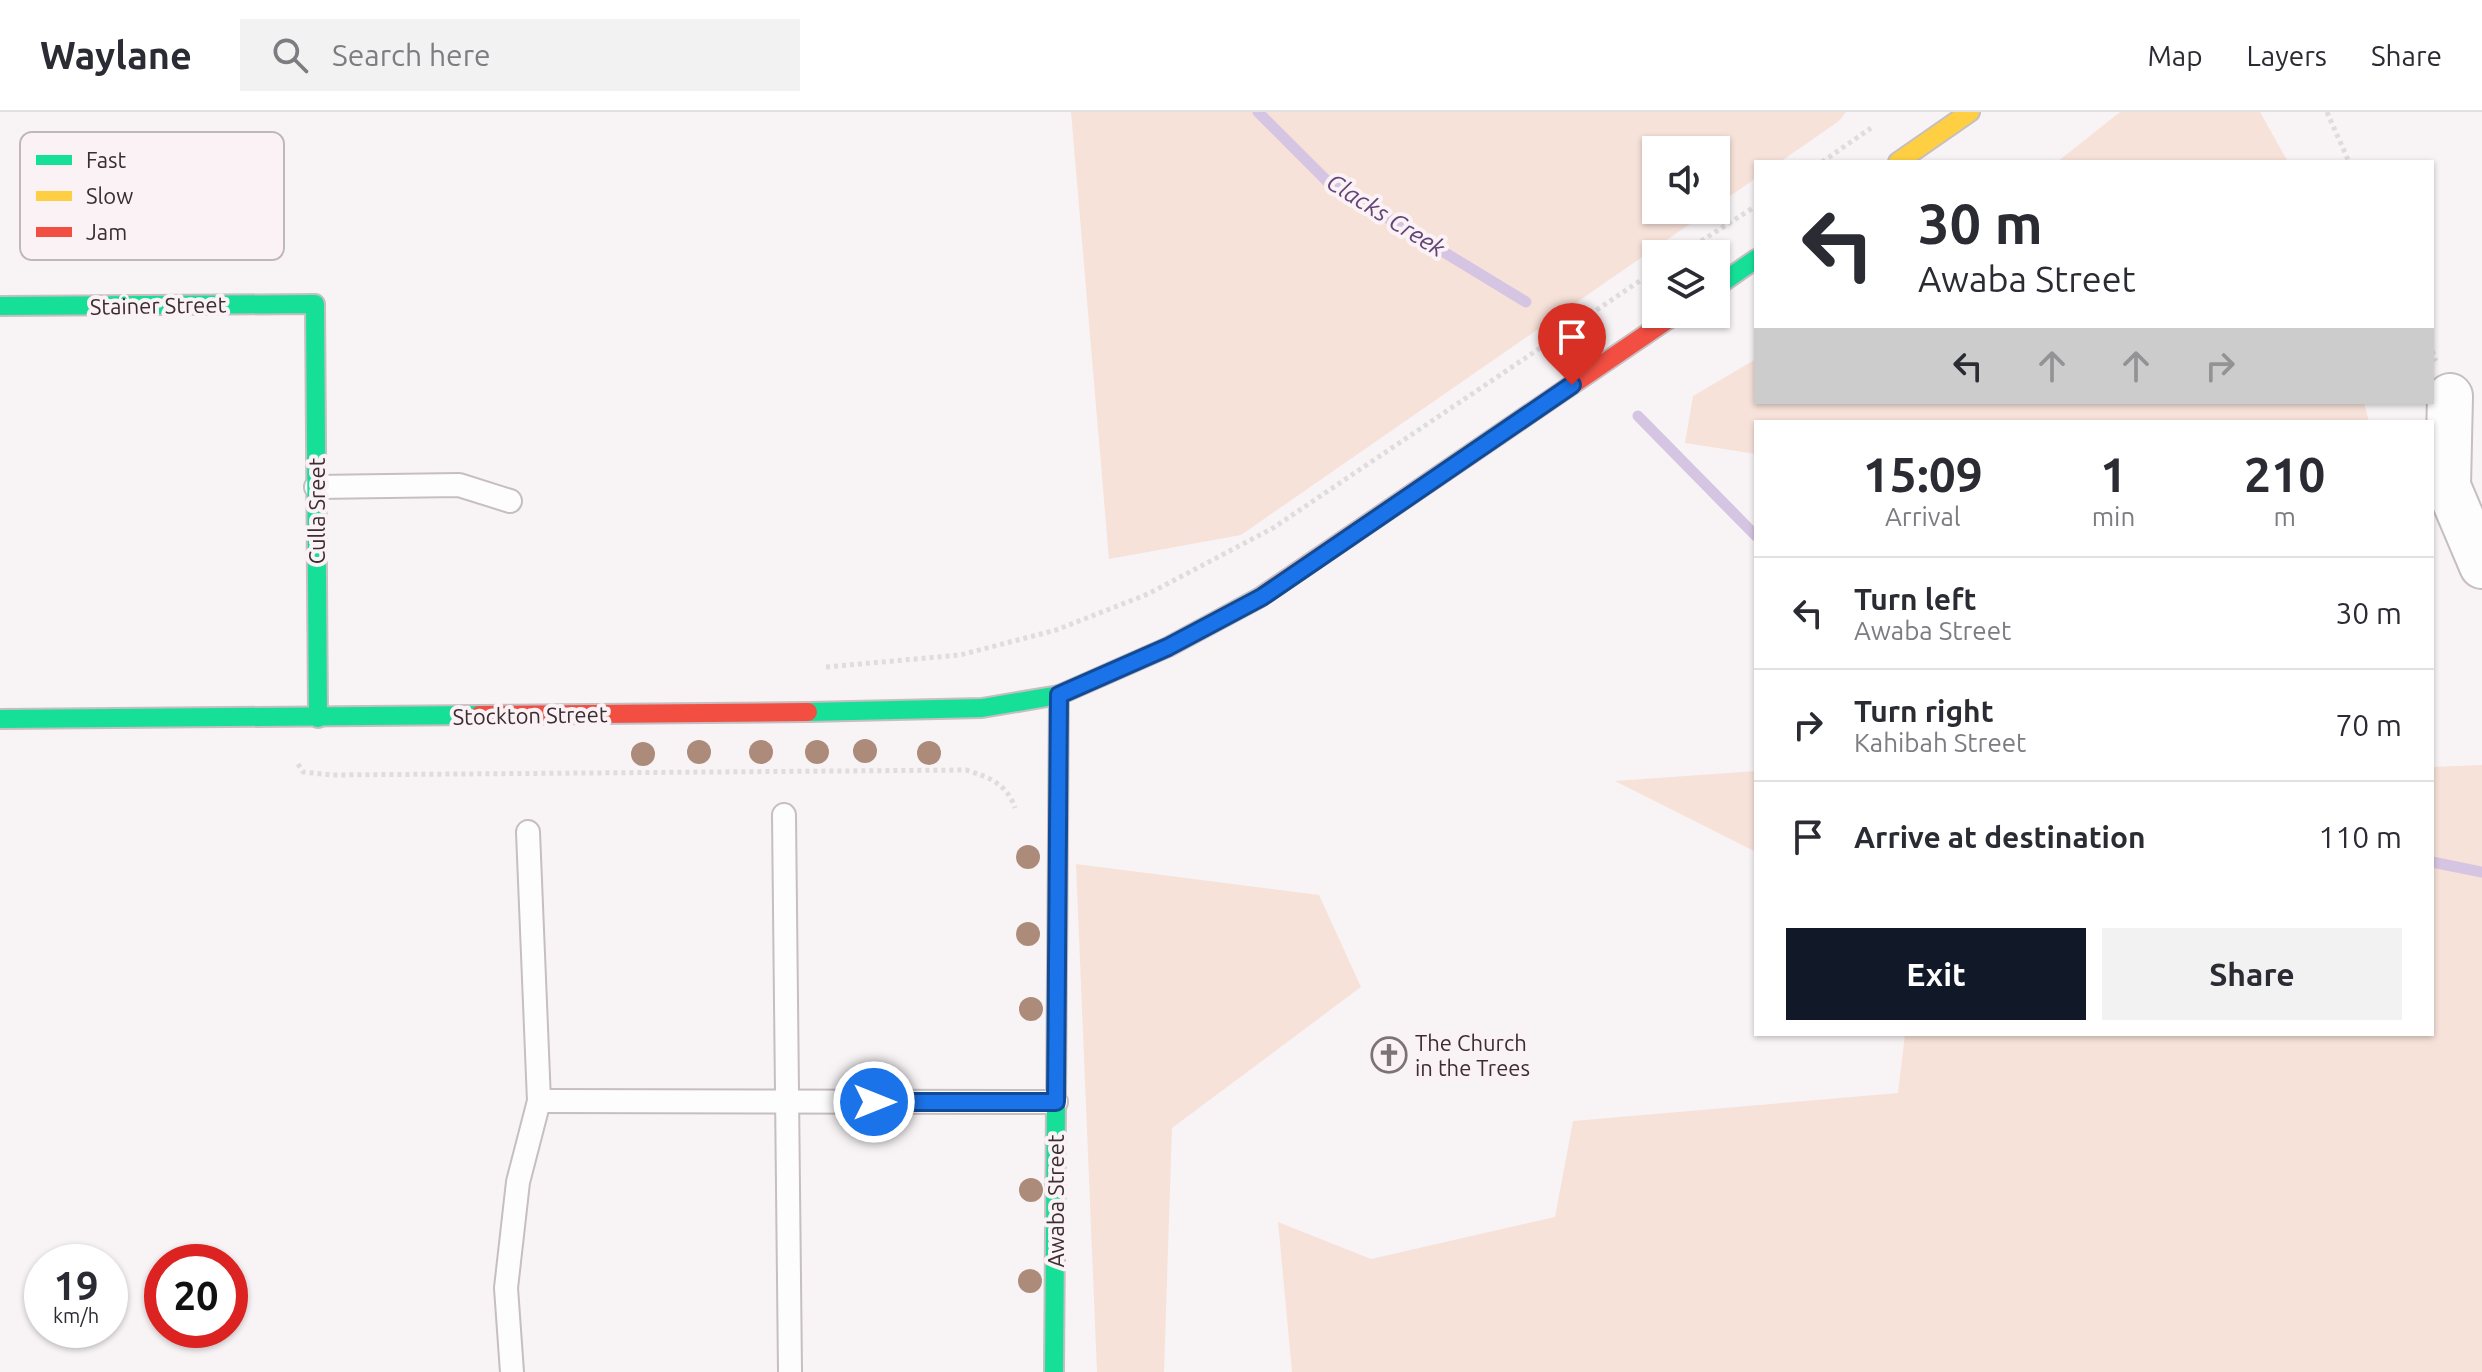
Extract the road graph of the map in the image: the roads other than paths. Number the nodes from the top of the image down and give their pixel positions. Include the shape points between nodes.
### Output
1 (1970, 112) edge
2 (1901, 160) edge
3 (1754, 260) edge
4 (1730, 277) edge
5 (315, 304) joint
6 (0, 306) edge
7 (1656, 328) edge
8 (2450, 396) dead end
9 (316, 487) junction
10 (510, 501) dead end
11 (2482, 566) edge
12 (1059, 695) junction
13 (318, 718) junction
14 (0, 719) edge
15 (784, 815) dead end
16 (528, 832) dead end
17 (539, 1101) junction
18 (1056, 1102) junction
19 (786, 1103) junction
20 (512, 1372) edge
21 (790, 1372) edge
22 (1054, 1372) edge

1 - 2 street
3 - 4 street
5 - 6 street, Stainer Street
5 - 9 street, Culla Sreet
7 - 12 street, Stockton Street via 1262,597 1168,647
8 - 11 street via 2448,486
9 - 10 lane via 459,485
9 - 13 street, Culla Sreet
12 - 13 street, Stockton Street via 982,708 897,711
12 - 18 street, Awaba Street
13 - 14 street, Stockton Street
15 - 19 lane
16 - 17 lane
17 - 19 lane
17 - 20 lane via 518,1182 506,1288
18 - 19 lane
18 - 22 street, Awaba Street
19 - 21 lane

